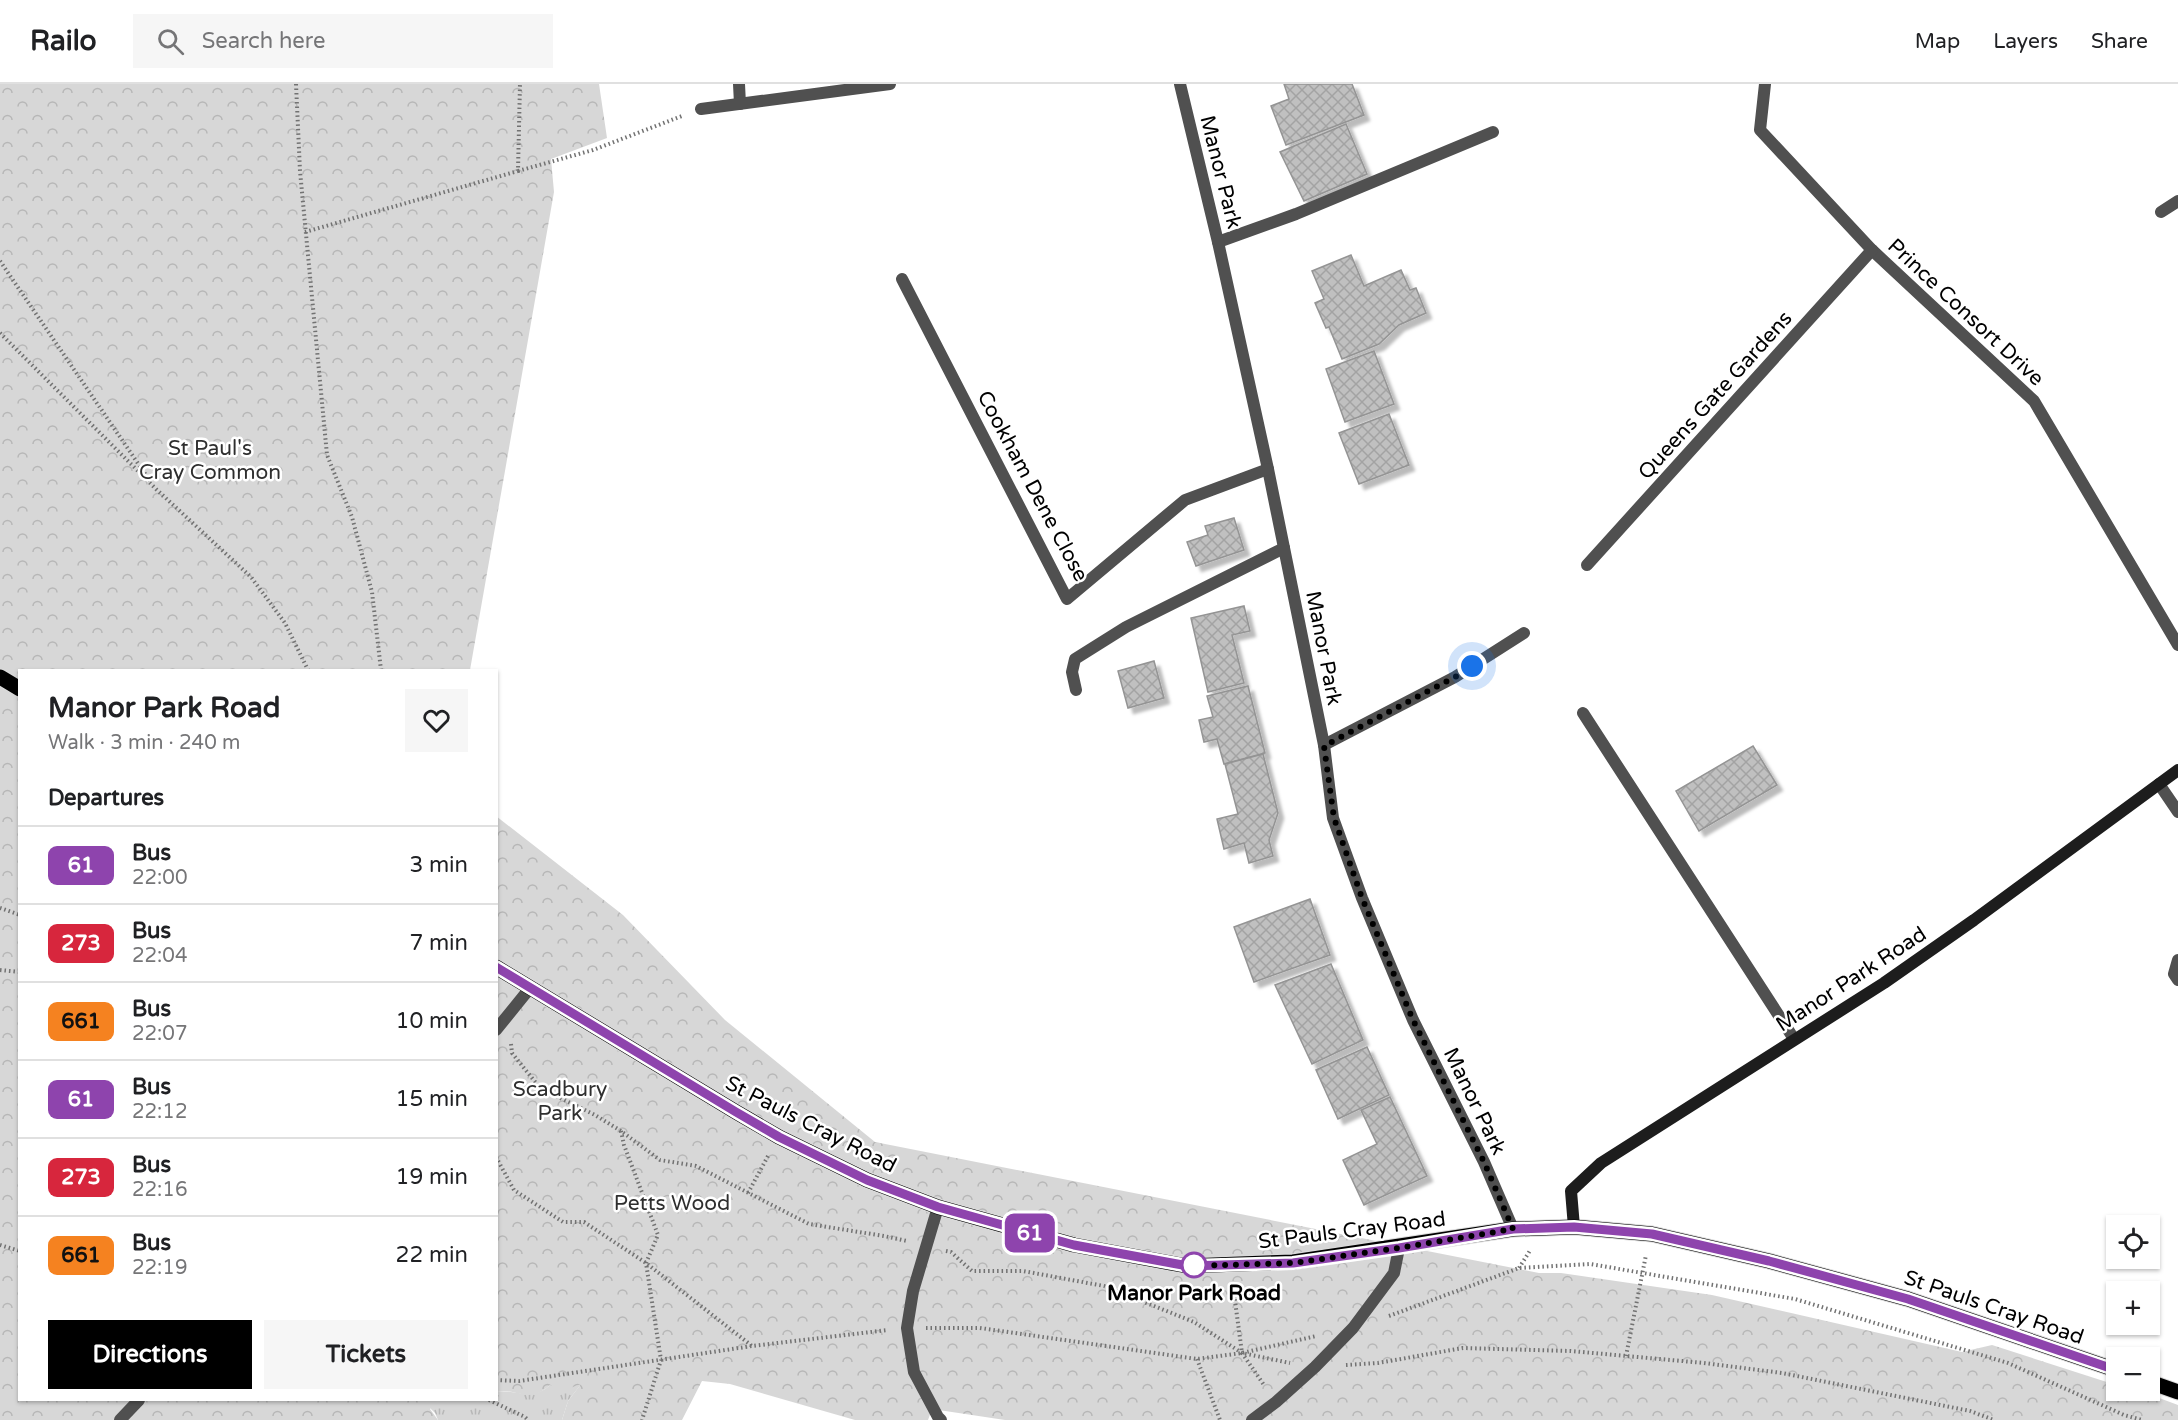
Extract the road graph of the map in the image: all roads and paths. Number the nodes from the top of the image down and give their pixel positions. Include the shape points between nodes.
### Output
1 (296, 84) edge
2 (520, 84) edge
3 (739, 84) edge
4 (1181, 84) edge
5 (1765, 84) edge
6 (882, 85) edge
7 (740, 104) junction
8 (701, 109) joint
9 (1493, 132) dead end
10 (518, 171) junction
11 (2178, 201) edge
12 (2161, 212) dead end
13 (305, 232) junction
14 (1218, 242) junction
15 (1872, 250) junction
16 (0, 261) edge
17 (903, 279) dead end
18 (0, 333) edge
19 (1268, 469) junction
20 (156, 489) junction
21 (1284, 548) junction
22 (1587, 565) dead end
23 (1524, 633) dead end
24 (2178, 645) edge
25 (308, 669) edge
26 (381, 669) edge
27 (0, 677) edge
28 (18, 688) edge
29 (1076, 690) dead end
30 (1583, 713) dead end
31 (1324, 746) junction
32 (2178, 771) edge
33 (2159, 784) junction
34 (2178, 812) edge
35 (0, 908) edge
36 (18, 914) edge
37 (2178, 960) edge
38 (498, 968) edge
39 (0, 970) edge
40 (18, 972) edge
41 (2178, 980) edge
42 (530, 988) junction
43 (508, 1016) junction
44 (498, 1028) edge
45 (1794, 1039) junction
46 (621, 1131) junction
47 (779, 1137) junction
48 (632, 1139) junction
49 (624, 1145) junction
50 (498, 1161) edge
51 (748, 1192) junction
52 (938, 1207) junction
53 (1574, 1227) junction
54 (1513, 1229) junction
55 (1652, 1234) junction
56 (0, 1245) edge
57 (926, 1246) junction
58 (1399, 1248) junction
59 (18, 1250) edge
60 (646, 1263) junction
61 (1231, 1264) junction
62 (1642, 1273) junction
63 (907, 1328) junction
64 (1353, 1328) junction
65 (752, 1346) junction
66 (1242, 1353) junction
67 (1626, 1356) junction
68 (1197, 1359) junction
69 (661, 1360) junction
70 (1315, 1367) junction
71 (2106, 1368) edge
72 (498, 1380) edge
73 (2160, 1386) edge
74 (2178, 1392) edge
75 (138, 1401) edge
76 (491, 1401) edge
77 (1276, 1402) junction
78 (120, 1420) edge
79 (528, 1420) edge
80 (642, 1420) edge
81 (941, 1420) edge
82 (1220, 1420) edge
83 (1252, 1420) edge
84 (1994, 1420) edge
85 (2142, 1420) edge

1 - 13 path
2 - 10 path
3 - 7 street
4 - 14 street, Manor Park
5 - 15 street, Prince Consort Drive via 1760,130
6 - 7 street
7 - 8 street
8 - 10 path via 593,150
9 - 14 street
10 - 13 path
11 - 12 street
13 - 26 path via 327,455 352,517 372,592
14 - 19 street, Manor Park
15 - 22 street, Queens Gate Gardens
15 - 24 street, Prince Consort Drive via 2034,401
16 - 20 path
17 - 19 street, Cookham Dene Close via 1067,599 1185,500
18 - 20 path
19 - 21 street, Manor Park
20 - 25 path via 252,577 285,623
21 - 29 street via 1088,650 1075,659 1072,672
21 - 31 street, Manor Park
23 - 31 street via 1455,677
27 - 28 main road
30 - 45 street
31 - 54 street, Manor Park via 1334,818 1362,898 1413,1020
32 - 33 main road, Manor Park Road
33 - 34 street
33 - 45 main road, Manor Park Road via 1884,983
35 - 36 path
37 - 41 street via 2174,974
38 - 42 main road, St Pauls Cray Road
39 - 40 path
42 - 43 street
42 - 47 main road, St Pauls Cray Road
43 - 44 street
43 - 46 path via 512,1053 540,1088
45 - 53 main road, Manor Park Road via 1601,1163 1571,1191
46 - 48 path
46 - 49 path
47 - 51 path
47 - 52 main road, St Pauls Cray Road via 867,1180
48 - 49 path
48 - 51 path via 660,1160 696,1166
49 - 60 path via 658,1235
50 - 60 path via 514,1190 562,1222 584,1222
51 - 57 path via 809,1224
52 - 57 street
52 - 61 main road, St Pauls Cray Road via 1131,1257 1188,1266
53 - 54 main road, St Pauls Cray Road
53 - 55 main road, St Pauls Cray Road
54 - 58 main road, St Pauls Cray Road
55 - 62 path
55 - 71 main road, St Pauls Cray Road via 1908,1299
56 - 59 path
57 - 63 street
57 - 66 path via 951,1252 972,1271 1023,1271 1104,1286 1194,1322
58 - 61 main road, St Pauls Cray Road via 1293,1263
58 - 64 street via 1394,1273
60 - 65 path
60 - 69 path
61 - 66 path
62 - 64 path via 1590,1264 1519,1268
62 - 67 path
62 - 85 path via 1796,1299 2008,1363
63 - 65 path
63 - 68 path via 980,1328
63 - 81 street via 914,1372
64 - 66 path
64 - 70 street
65 - 69 path
66 - 68 path
66 - 70 path
66 - 77 path
67 - 70 path via 1463,1348 1378,1363
67 - 84 path via 1782,1373 1970,1411
68 - 82 path
69 - 72 path via 519,1381
69 - 80 path
70 - 77 street
73 - 74 main road
75 - 78 street
76 - 79 path
77 - 83 street

